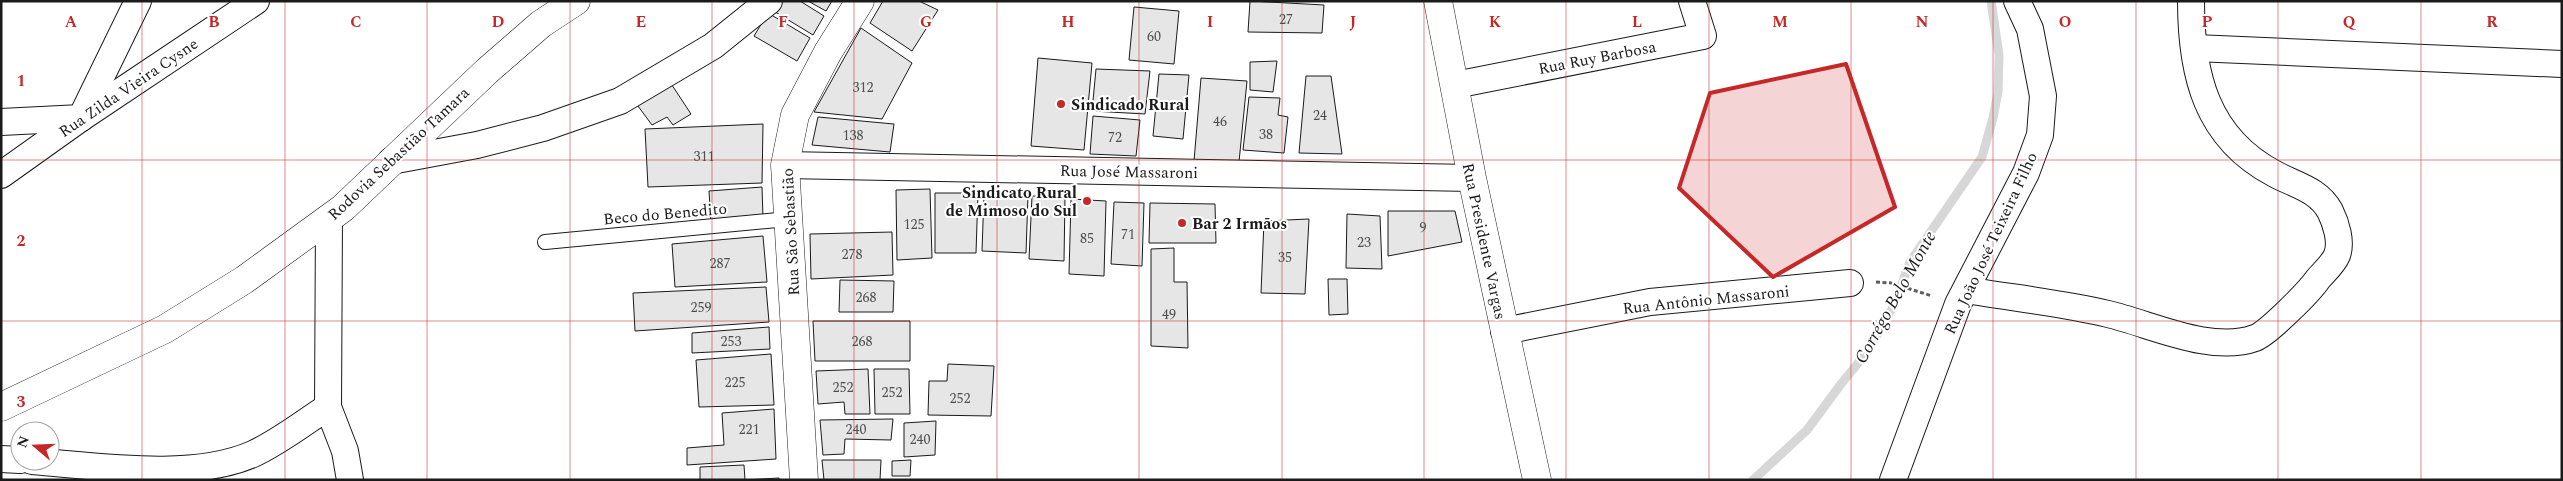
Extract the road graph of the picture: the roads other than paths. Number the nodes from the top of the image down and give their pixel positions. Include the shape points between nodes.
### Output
1 (138, 1) edge
2 (256, 1) edge
3 (576, 1) edge
4 (769, 1) edge
5 (860, 1) edge
6 (1438, 1) edge
7 (1692, 1) edge
8 (2017, 1) edge
9 (2191, 1) edge
10 (2195, 48) junction
11 (2562, 64) edge
12 (1455, 85) junction
13 (81, 118) junction
14 (1, 122) edge
15 (391, 161) junction
16 (786, 165) junction
17 (1, 176) edge
18 (1472, 178) junction
19 (329, 218) junction
20 (788, 219) junction
21 (545, 242) dead end
22 (1850, 284) dead end
23 (1966, 290) junction
24 (1504, 331) junction
25 (1, 407) edge
26 (328, 408) junction
27 (60, 463) edge
28 (1535, 479) edge
29 (350, 480) edge
30 (804, 480) edge
31 (1893, 480) edge

1 - 13 street
2 - 13 street, Rua Zilda Vieira Cysne
3 - 15 main road, Rodovia Sebastião Tamara via 541,24
4 - 15 street via 713,46 620,101 477,145
5 - 16 main road, Rua São Sebastião via 828,52 795,115
6 - 12 main road, Rua Presidente Vargas
7 - 12 street, Rua Ruy Barbosa via 1703,36
8 - 23 street, Rua João José Teixeira Filho via 2030,28 2043,96 2040,135 2026,173
9 - 10 street
10 - 11 street
10 - 23 street via 2203,93 2220,130 2243,154 2274,174 2313,191 2330,210 2338,233 2337,255 2307,294 2257,337 2232,343 2195,338 2107,313
12 - 18 main road, Rua Presidente Vargas
13 - 14 street
13 - 17 street, Rua Zilda Vieira Cysne
15 - 19 main road, Rodovia Sebastião Tamara
16 - 18 street, Rua José Massaroni
16 - 20 main road, Rua São Sebastião
18 - 24 main road, Rua Presidente Vargas
19 - 25 main road, Rodovia Sebastião Tamara via 244,280 164,329
19 - 26 street
20 - 21 lane, Beco do Benedito
20 - 30 main road, Rua São Sebastião
22 - 24 street, Rua Antônio Massaroni via 1650,302
23 - 31 street, Rua João José Teixeira Filho
24 - 28 main road, Rua Presidente Vargas
26 - 27 street via 252,455 206,469 163,470
26 - 29 street via 345,451

